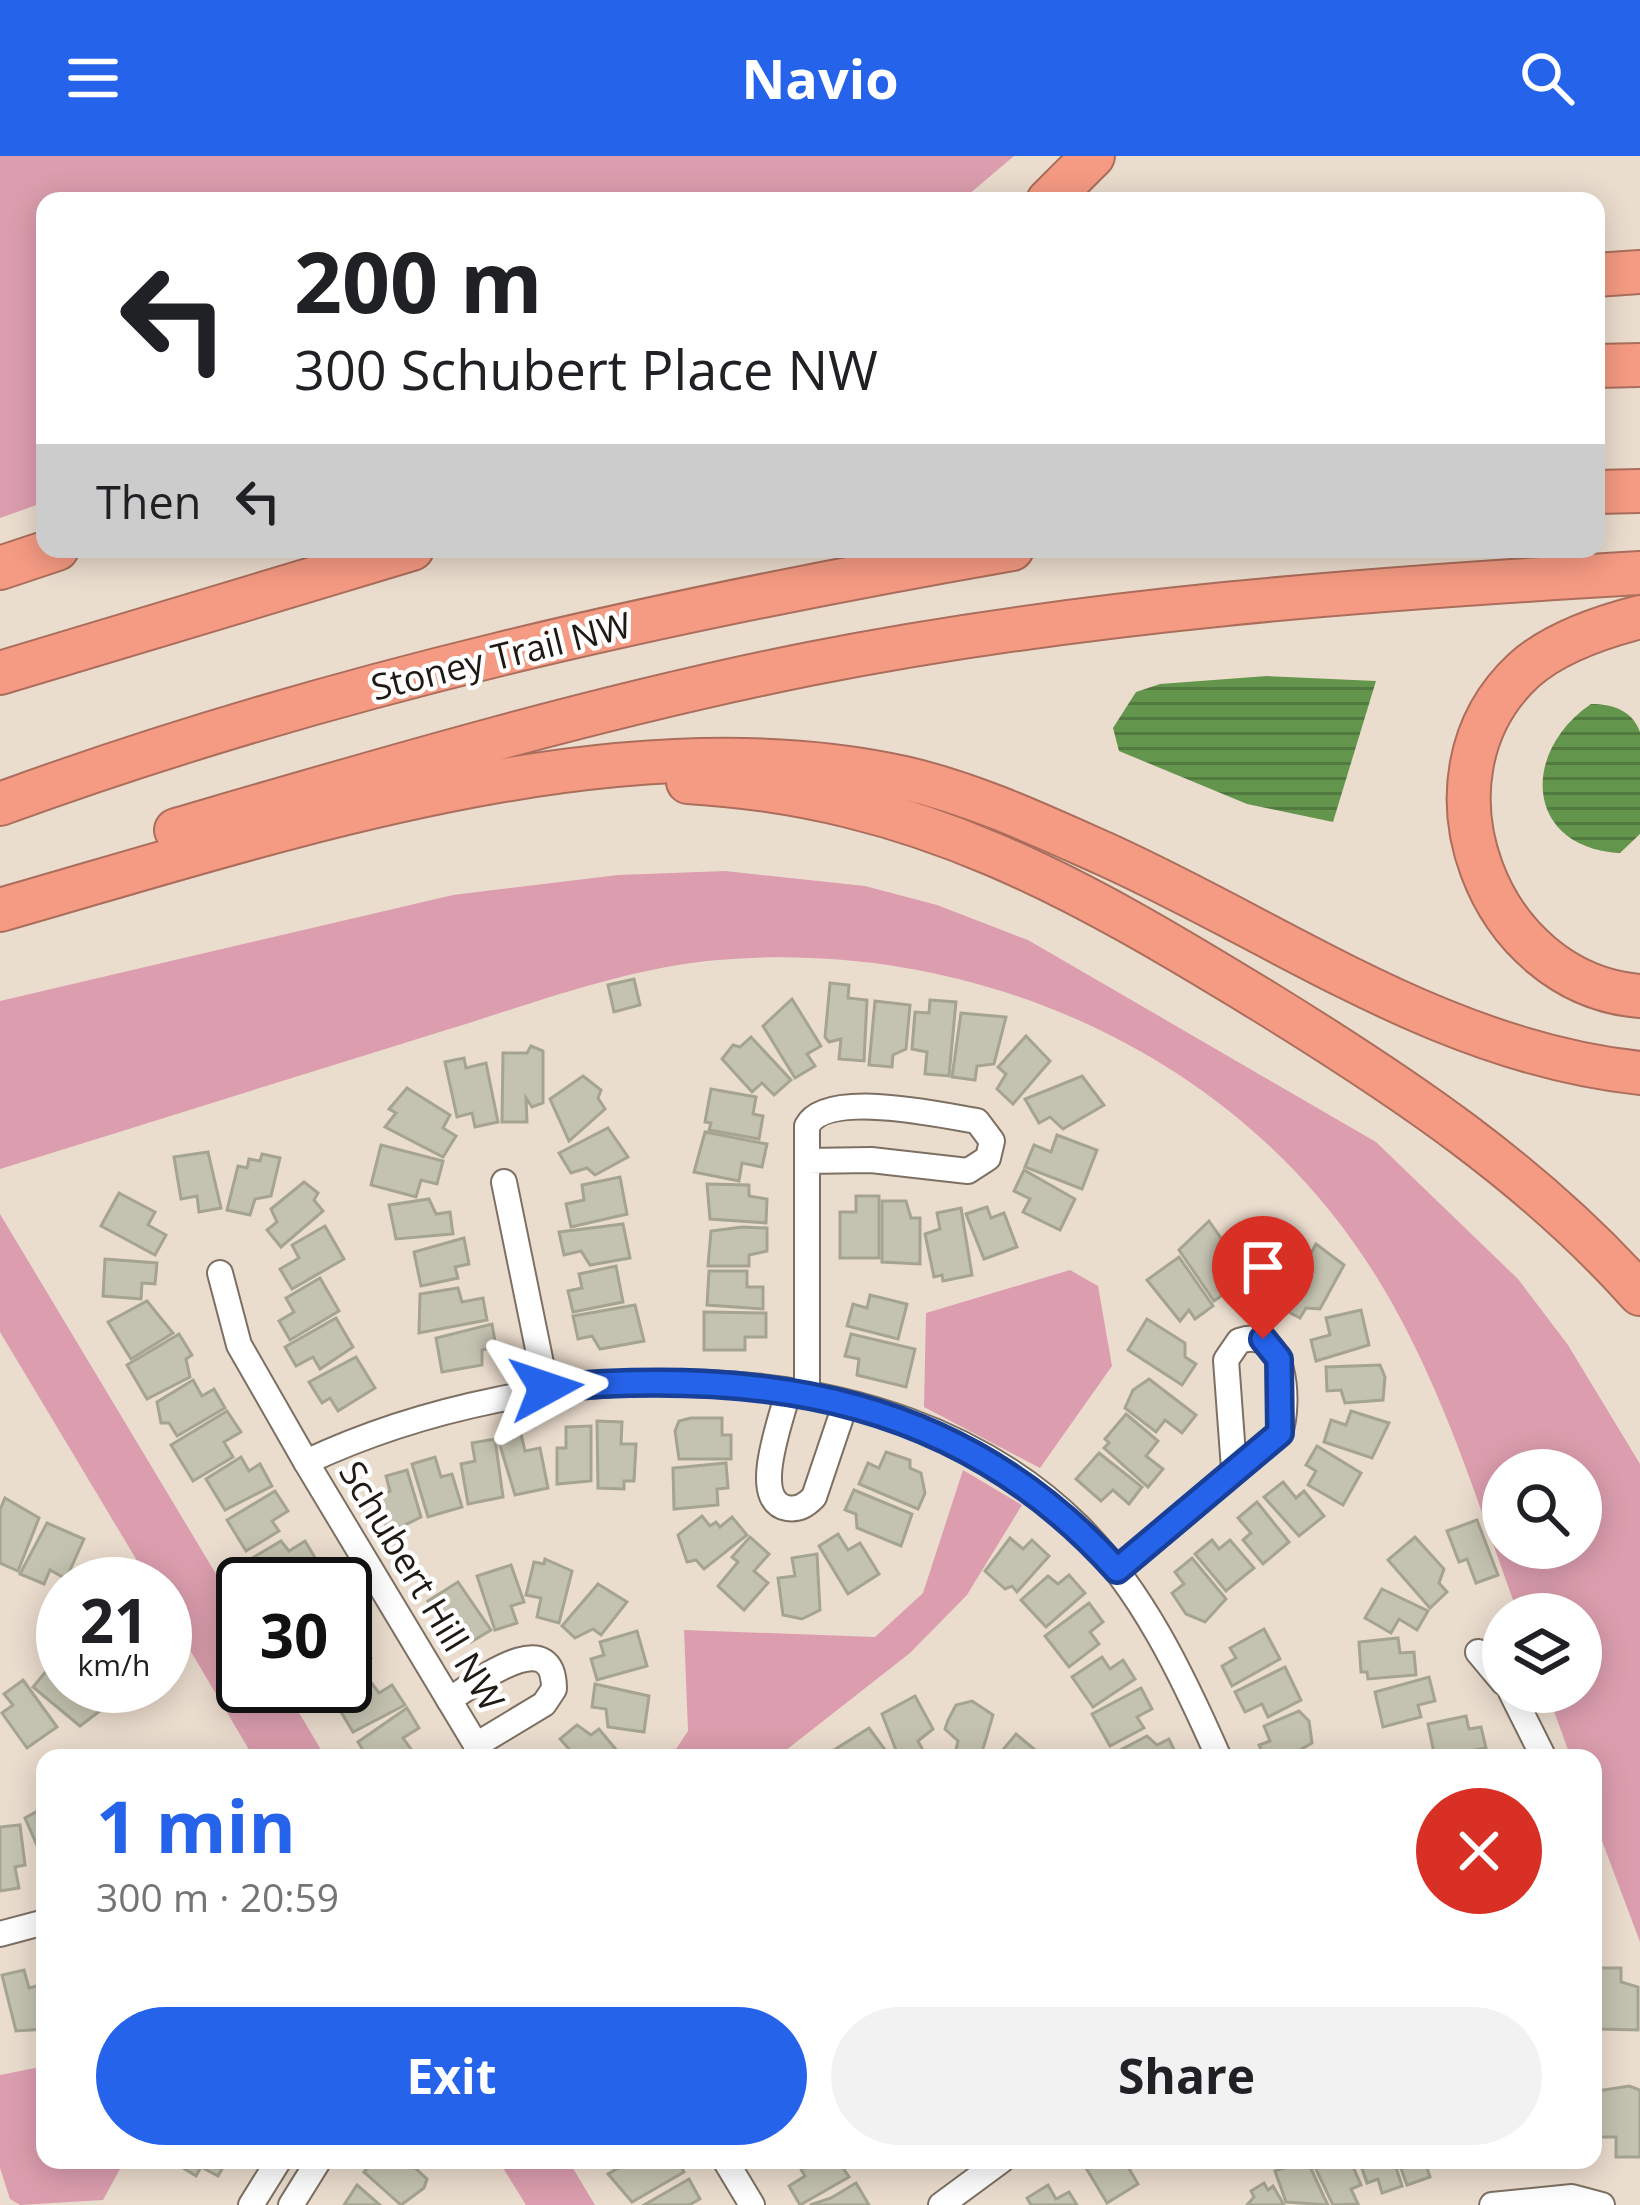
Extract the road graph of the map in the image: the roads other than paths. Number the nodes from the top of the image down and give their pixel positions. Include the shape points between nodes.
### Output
1 (1094, 156) edge
2 (1057, 192) edge
3 (1640, 272) edge
4 (1605, 274) edge
5 (1640, 365) edge
6 (1605, 366) edge
7 (1640, 490) edge
8 (1605, 492) edge
9 (36, 556) edge
10 (382, 558) edge
11 (959, 558) edge
12 (0, 568) edge
13 (1640, 573) edge
14 (1640, 617) edge
15 (0, 673) edge
16 (0, 804) edge
17 (394, 804) junction
18 (0, 893) edge
19 (0, 910) edge
20 (1640, 996) edge
21 (1640, 1073) edge
22 (807, 1161) junction
23 (504, 1182) dead end
24 (220, 1273) dead end
25 (1640, 1294) edge
26 (546, 1388) junction
27 (797, 1394) junction
28 (845, 1405) junction
29 (306, 1462) junction
30 (1234, 1469) junction
31 (1117, 1570) junction
32 (1478, 1652) dead end
33 (1482, 1657) edge
34 (448, 1700) junction
35 (1521, 1713) edge
36 (479, 1749) edge
37 (483, 1749) edge
38 (1216, 1749) edge
39 (1539, 1749) edge
40 (36, 1924) edge
41 (0, 1934) edge
42 (273, 2169) edge
43 (314, 2169) edge
44 (730, 2169) edge
45 (990, 2169) edge
46 (251, 2205) edge
47 (291, 2205) edge
48 (752, 2205) edge
49 (941, 2205) edge
50 (1492, 2205) edge
51 (1602, 2205) edge

1 - 2 highway
3 - 4 highway
5 - 6 highway
7 - 8 highway
9 - 12 highway
10 - 15 highway
11 - 16 highway, Stoney Trail NW via 513,648
13 - 18 highway via 1326,594 811,664 436,754 149,838
14 - 20 highway via 1567,643 1524,670 1490,715 1474,760 1470,826 1484,883 1530,949 1574,979
17 - 19 highway
17 - 21 highway via 688,757 830,765 908,779 1103,854 1448,1024 1533,1052
17 - 25 highway via 635,779 797,794 941,831 1090,897 1362,1063 1530,1182
22 - 22 street via 968,1171 988,1158 992,1141 977,1121 826,1107 807,1126
22 - 27 street
23 - 26 street
24 - 29 street via 239,1345
26 - 27 street, Schubert Hill NW via 680,1381
26 - 29 street, Schubert Hill NW via 442,1409
27 - 28 street, Schubert Hill NW
27 - 28 street via 766,1484 786,1508 814,1498
28 - 31 street, Schubert Hill NW via 960,1443 1007,1470
29 - 34 street, Schubert Hill NW
30 - 30 street via 1282,1424 1279,1359 1270,1343 1254,1337 1239,1341 1226,1360
30 - 31 street
31 - 38 street, Schubert Hill NW
32 - 33 street
34 - 36 street, Schubert Hill NW
34 - 37 street via 522,1657 551,1671 554,1689 544,1704
35 - 39 street
40 - 41 street
42 - 46 street
43 - 47 street
44 - 48 street
45 - 49 street
50 - 51 street via 1572,2197

